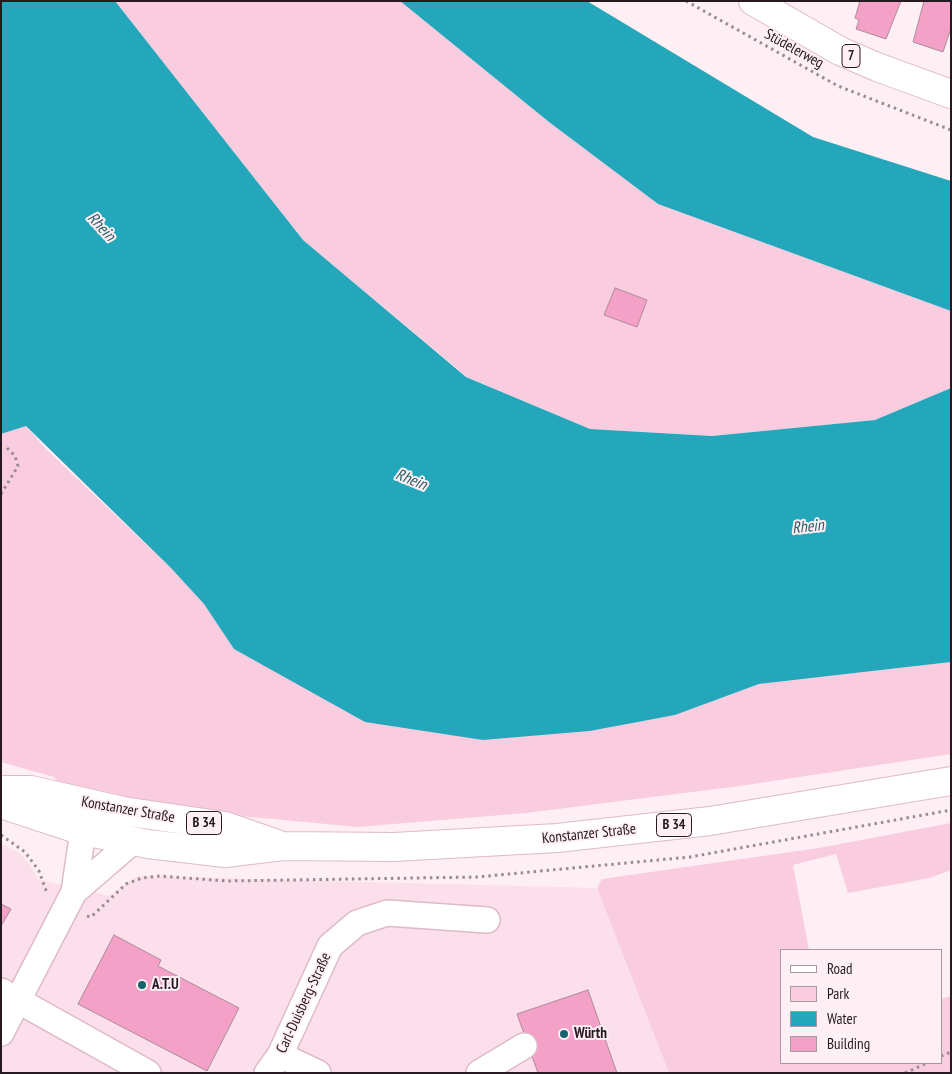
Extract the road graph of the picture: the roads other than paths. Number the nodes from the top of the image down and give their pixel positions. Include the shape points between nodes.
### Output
1 (755, 3) edge
2 (951, 94) edge
3 (951, 781) edge
4 (1, 790) edge
5 (1, 804) edge
6 (123, 811) junction
7 (83, 831) junction
8 (132, 842) junction
9 (283, 846) junction
10 (74, 892) junction
11 (487, 920) dead end
12 (10, 996) edge
13 (1, 1033) edge
14 (524, 1046) dead end
15 (273, 1064) edge
16 (148, 1073) edge
17 (318, 1073) edge
18 (479, 1073) edge

1 - 2 main road, 7 via 840,51
3 - 9 main road, Konstanzer Straße / B 34 via 710,821 557,838 394,847
4 - 6 main road, Konstanzer Straße / B 34 via 31,790
5 - 7 main road, Konstanzer Straße / B 34
6 - 7 street
6 - 9 main road, Konstanzer Straße / B 34 via 225,826
7 - 8 main road, Konstanzer Straße / B 34
7 - 10 street
8 - 9 main road, Konstanzer Straße / B 34 via 225,853
8 - 10 street
10 - 12 street
11 - 15 street, Carl-Duisberg-Straße via 387,913 357,923 330,946
12 - 13 street
12 - 16 street
14 - 18 street
15 - 17 street

